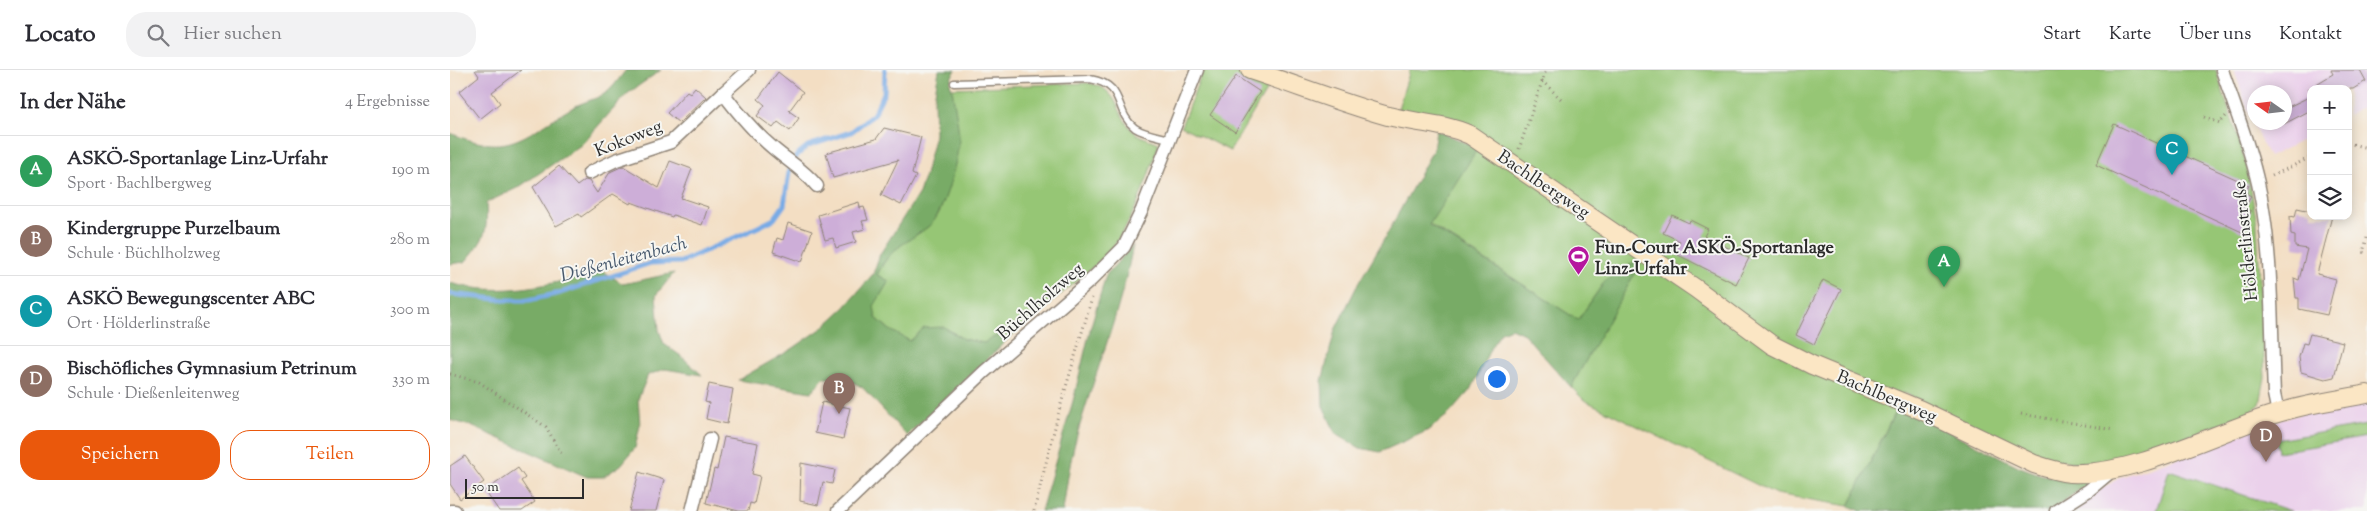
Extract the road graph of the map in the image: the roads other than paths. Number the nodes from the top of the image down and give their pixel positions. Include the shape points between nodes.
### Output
1 (749, 70) edge
2 (1197, 70) edge
3 (1250, 70) edge
4 (2222, 70) edge
5 (954, 83) dead end
6 (723, 93) junction
7 (1169, 139) junction
8 (589, 173) dead end
9 (817, 186) dead end
10 (2367, 394) edge
11 (2278, 413) junction
12 (710, 439) dead end
13 (2114, 469) junction
14 (450, 511) edge
15 (455, 511) edge
16 (692, 511) edge
17 (838, 511) edge
18 (2056, 511) edge

1 - 6 street, Kokoweg
2 - 7 street, Büchlholzweg
3 - 13 street, Bachlbergweg via 1382,114 1457,129 1512,162 1790,355 1921,410 2034,464 2069,473
4 - 11 street, Hölderlinstraße via 2246,140 2262,206 2274,394
5 - 7 lane via 1102,81 1111,86 1130,124 1137,130
6 - 8 street, Kokoweg via 671,142 616,160
6 - 9 street via 754,130
7 - 17 street, Büchlholzweg via 1132,233 1117,255 984,372
10 - 11 street, Bachlbergweg
11 - 13 street, Bachlbergweg
12 - 16 street
13 - 18 street via 2090,490
14 - 15 street

